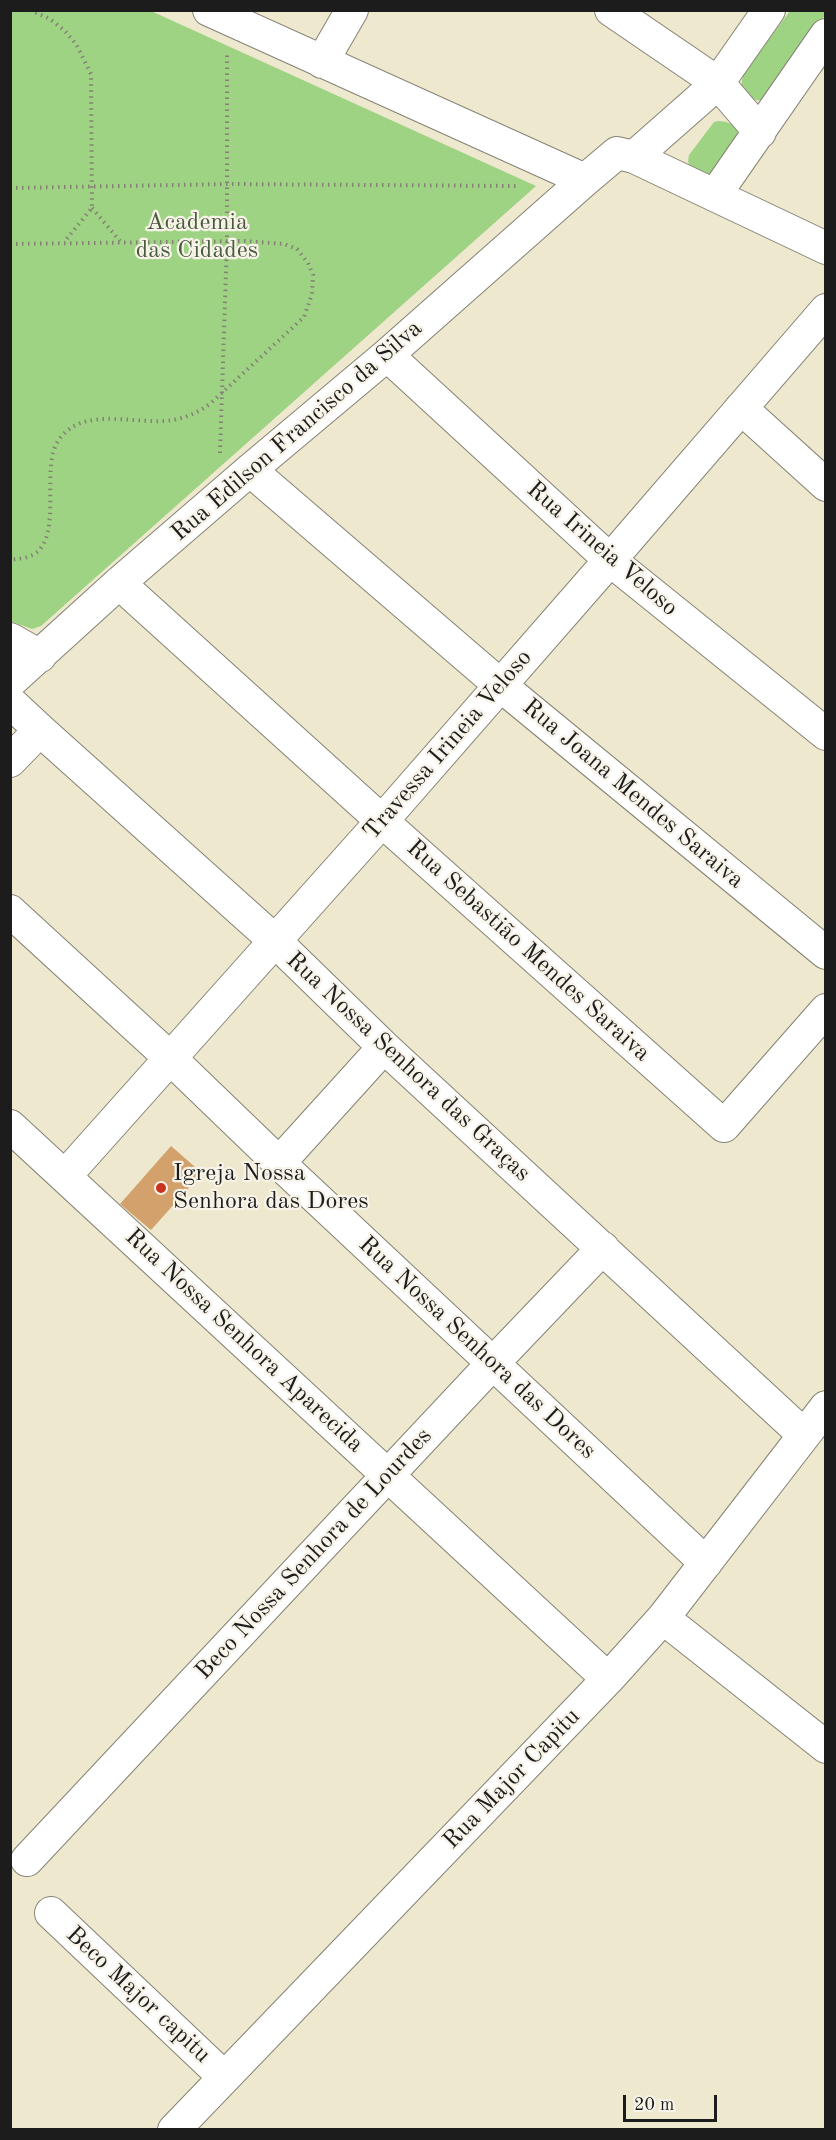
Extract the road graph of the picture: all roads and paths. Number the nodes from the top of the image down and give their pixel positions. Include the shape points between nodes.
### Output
1 (30, 10) edge
2 (352, 10) edge
3 (611, 10) edge
4 (769, 10) edge
5 (218, 15) edge
6 (825, 35) edge
7 (322, 62) junction
8 (718, 83) junction
9 (760, 132) junction
10 (634, 157) junction
11 (585, 180) junction
12 (228, 184) junction
13 (92, 186) junction
14 (524, 186) dead end
15 (10, 188) edge
16 (715, 195) junction
17 (92, 208) junction
18 (120, 241) junction
19 (227, 241) junction
20 (64, 243) junction
21 (10, 244) edge
22 (825, 248) edge
23 (825, 310) edge
24 (387, 355) junction
25 (223, 391) junction
26 (741, 408) junction
27 (250, 470) junction
28 (825, 485) edge
29 (218, 498) junction
30 (10, 560) edge
31 (610, 560) junction
32 (119, 583) junction
33 (10, 639) edge
34 (40, 656) junction
35 (10, 682) edge
36 (500, 685) junction
37 (10, 702) edge
38 (40, 730) junction
39 (825, 734) edge
40 (10, 761) edge
41 (382, 821) junction
42 (10, 911) edge
43 (274, 940) junction
44 (825, 953) edge
45 (825, 1010) edge
46 (384, 1047) junction
47 (169, 1057) junction
48 (10, 1126) edge
49 (279, 1163) junction
50 (66, 1175) junction
51 (603, 1248) junction
52 (494, 1362) junction
53 (825, 1407) edge
54 (804, 1435) junction
55 (388, 1475) junction
56 (706, 1563) junction
57 (663, 1618) junction
58 (608, 1679) junction
59 (825, 1747) edge
60 (27, 1860) dead end
61 (51, 1913) dead end
62 (225, 2077) junction
63 (174, 2130) edge

1 - 13 path via 65,31 92,74
2 - 7 street
3 - 8 street
4 - 8 street
5 - 7 street
5 - 12 path
6 - 9 street
7 - 11 street
8 - 9 street
8 - 10 street
9 - 16 street
10 - 11 street, Rua Edilson Francisco da Silva via 617,153
10 - 16 street
11 - 24 street, Rua Edilson Francisco da Silva
12 - 13 path
12 - 14 path
12 - 19 path
13 - 15 path
13 - 17 path
16 - 22 street
17 - 18 path
17 - 20 path
18 - 19 path
18 - 20 path
19 - 25 path
19 - 25 path via 297,249 313,275 312,294 304,317
20 - 21 path
23 - 26 street, Travessa Irineia Veloso
24 - 27 street, Rua Edilson Francisco da Silva
24 - 31 street, Rua Irineia Veloso
25 - 29 path
25 - 30 path via 211,404 184,417 158,422 98,419 69,429 56,444 52,456 45,540 34,554
26 - 28 street
26 - 31 street, Travessa Irineia Veloso
27 - 29 street, Rua Edilson Francisco da Silva
27 - 36 street, Rua Joana Mendes Saraiva
29 - 32 street, Rua Edilson Francisco da Silva
31 - 36 street, Travessa Irineia Veloso
31 - 39 street, Rua Irineia Veloso
32 - 34 street, Rua Edilson Francisco da Silva
32 - 41 street, Rua Sebastião Mendes Saraiva
33 - 34 street
34 - 35 street, Rua Edilson Francisco da Silva
36 - 41 street, Travessa Irineia Veloso
36 - 44 street, Rua Joana Mendes Saraiva
37 - 38 street, Rua Nossa Senhora das Graças
38 - 40 street
38 - 43 street, Rua Nossa Senhora das Graças
41 - 43 street, Travessa Irineia Veloso
41 - 45 street, Rua Sebastião Mendes Saraiva via 724,1126
42 - 47 street, Rua Nossa Senhora das Dores
43 - 46 street, Rua Nossa Senhora das Graças
43 - 47 street, Travessa Irineia Veloso
46 - 49 street
46 - 51 street, Rua Nossa Senhora das Graças
47 - 49 street, Rua Nossa Senhora das Dores
47 - 50 street, Travessa Irineia Veloso
48 - 50 street, Rua Nossa Senhora Aparecida
49 - 52 street, Rua Nossa Senhora das Dores
50 - 55 street, Rua Nossa Senhora Aparecida
51 - 52 street, Beco Nossa Senhora de Lourdes
51 - 54 street, Rua Nossa Senhora das Graças
52 - 55 street, Beco Nossa Senhora de Lourdes
52 - 56 street, Rua Nossa Senhora das Dores
53 - 54 street, Rua Major Capitu
54 - 56 street, Rua Major Capitu
55 - 58 street, Rua Nossa Senhora Aparecida
55 - 60 street, Beco Nossa Senhora de Lourdes
56 - 57 street, Rua Major Capitu
57 - 58 street, Rua Major Capitu
57 - 59 street
58 - 62 street, Rua Major Capitu
61 - 62 street, Beco Major capitu
62 - 63 street, Rua Major Capitu

